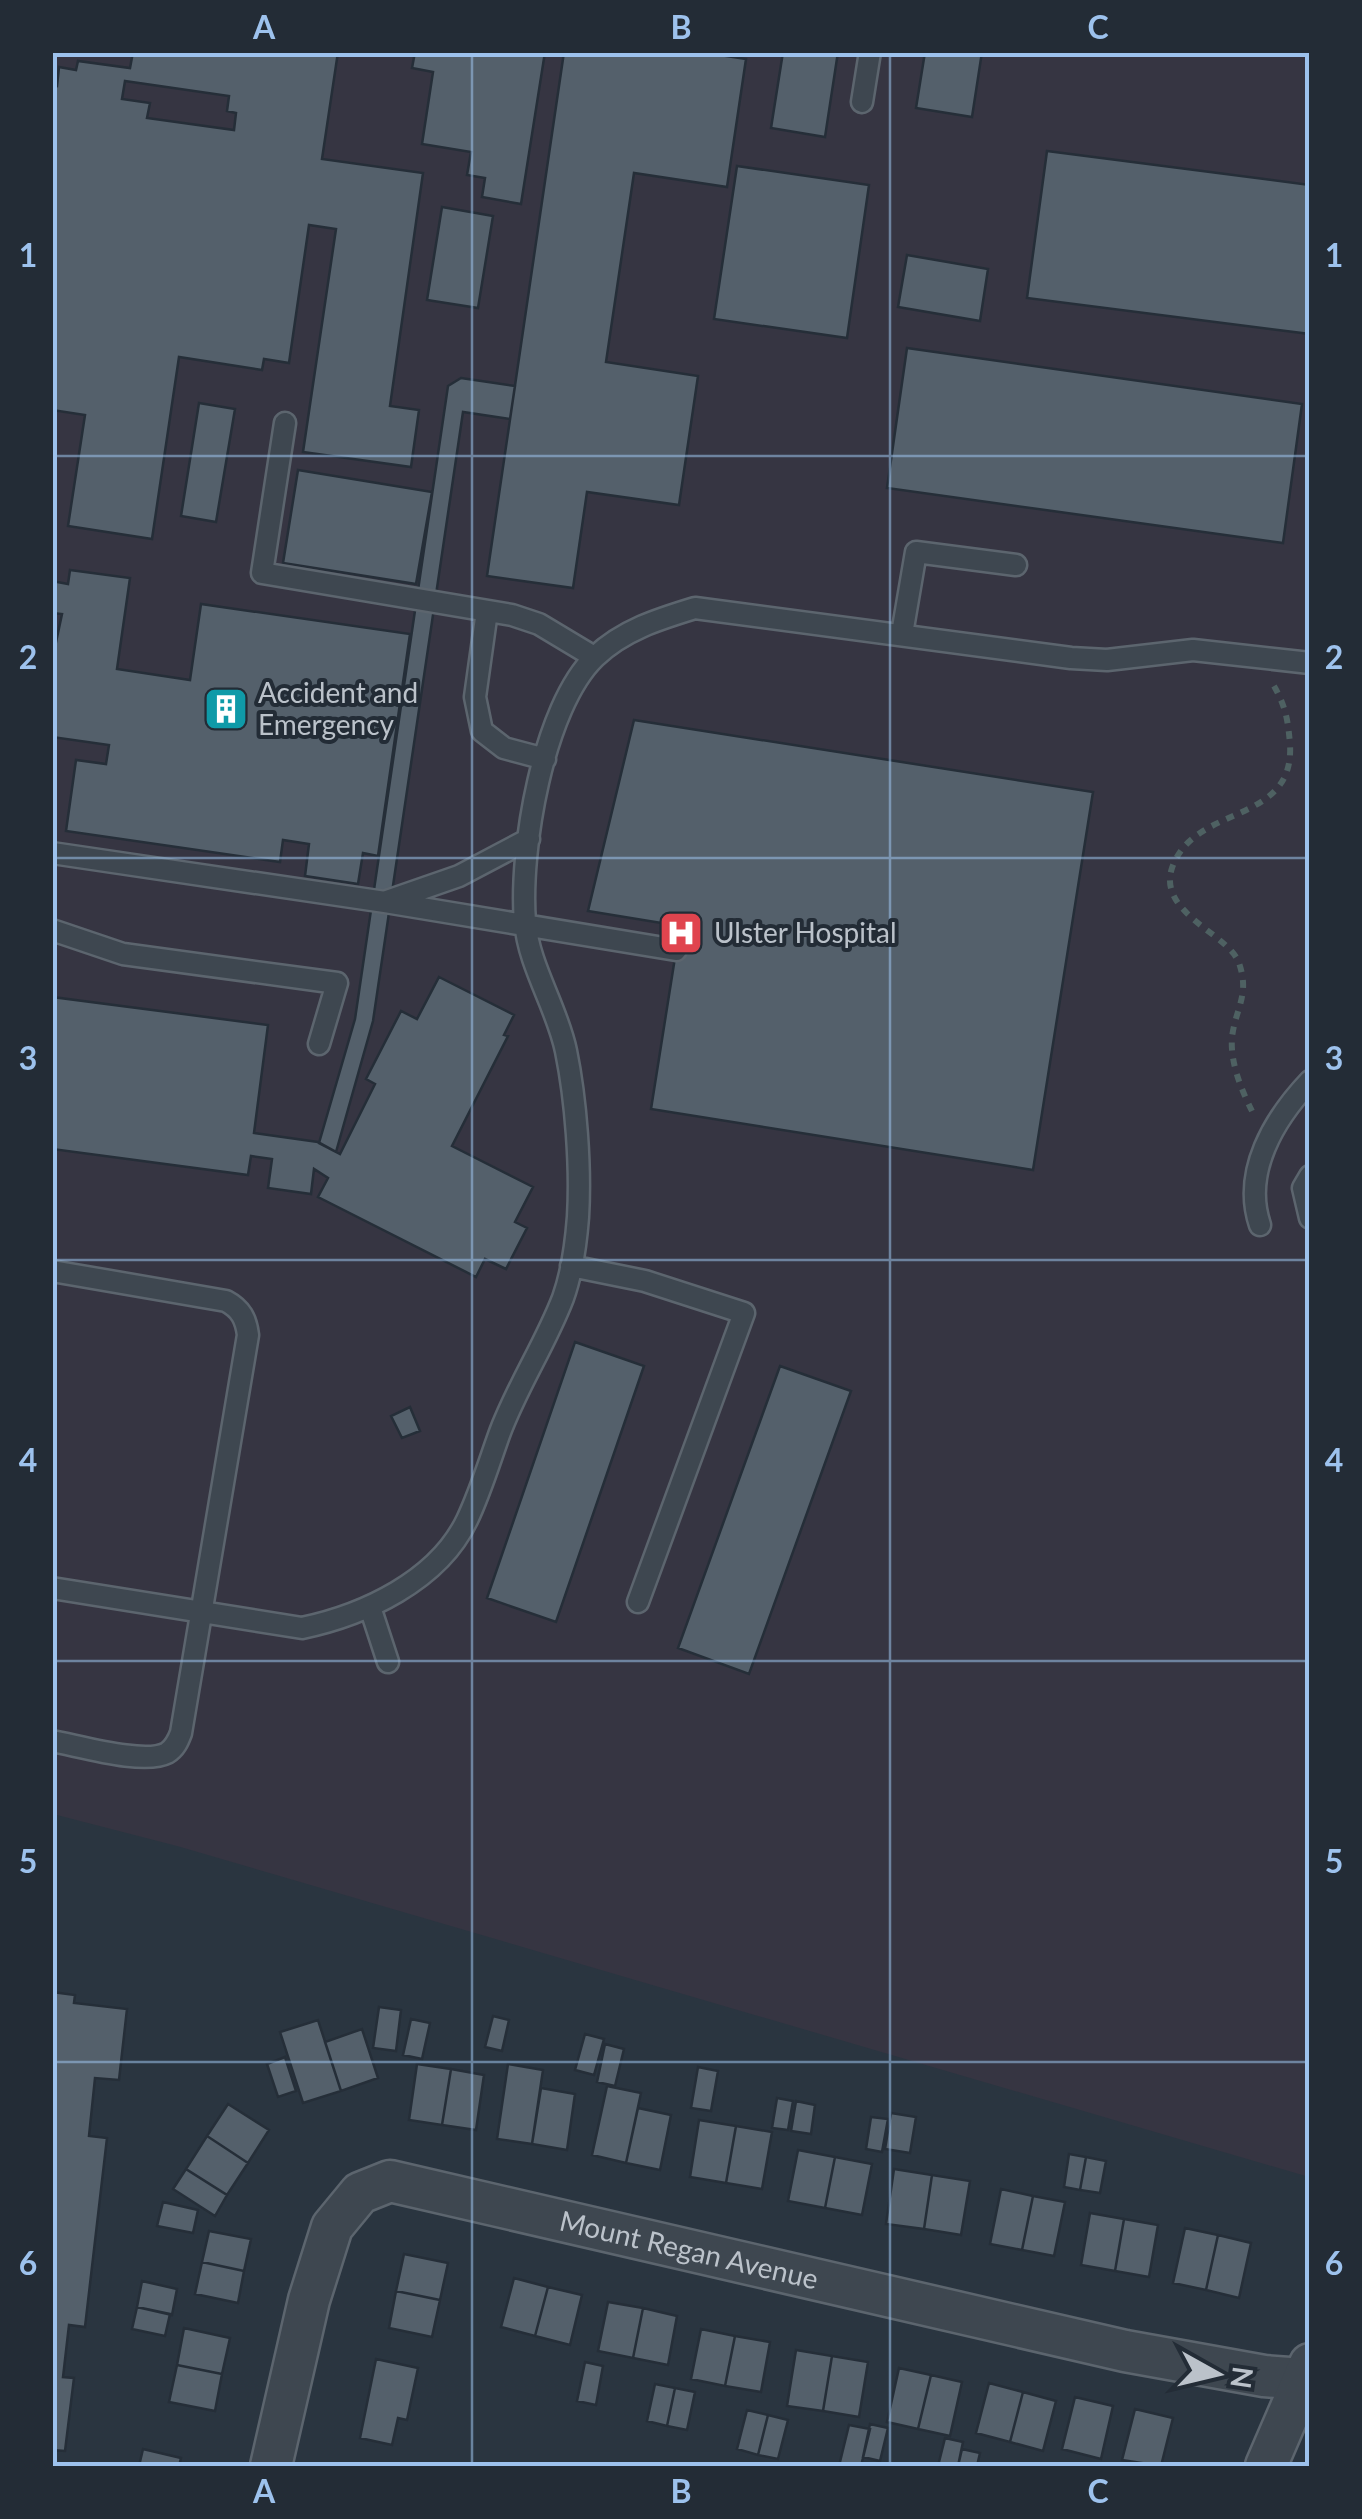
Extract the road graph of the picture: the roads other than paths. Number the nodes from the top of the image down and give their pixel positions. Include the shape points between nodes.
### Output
1 (870, 52) edge
2 (862, 102) dead end
3 (285, 423) dead end
4 (1016, 564) dead end
5 (488, 611) junction
6 (902, 634) junction
7 (594, 658) junction
8 (1310, 663) edge
9 (545, 759) junction
10 (529, 839) junction
11 (52, 853) edge
12 (385, 902) junction
13 (525, 925) junction
14 (52, 930) edge
15 (676, 950) dead end
16 (320, 1044) dead end
17 (1310, 1081) edge
18 (1310, 1176) edge
19 (1310, 1218) edge
20 (1260, 1224) dead end
21 (572, 1266) junction
22 (52, 1271) edge
23 (52, 1588) edge
24 (638, 1602) dead end
25 (370, 1608) junction
26 (202, 1611) junction
27 (388, 1662) dead end
28 (52, 1741) edge
29 (1306, 2371) edge
30 (271, 2466) edge
31 (1266, 2466) edge

1 - 2 lane
3 - 5 lane via 262,572
4 - 6 lane via 916,552
5 - 7 lane via 540,624
5 - 9 lane via 475,697 482,730 504,748
6 - 7 lane via 696,608 625,634
6 - 8 lane via 1071,658 1193,650
7 - 9 lane via 570,689
9 - 10 lane
10 - 12 lane via 459,876
10 - 13 lane
11 - 12 lane
12 - 13 lane
13 - 15 lane
13 - 21 lane via 566,1050 578,1215
14 - 16 lane via 122,954 336,983
17 - 20 lane via 1284,1111 1256,1170
18 - 19 lane via 1303,1188
21 - 24 lane via 744,1313
21 - 25 lane via 466,1523 443,1554
22 - 26 lane via 226,1301 246,1322
23 - 26 lane
25 - 26 lane via 302,1628
25 - 27 lane
26 - 28 lane via 176,1746 147,1758
29 - 30 street, Mount Regan Avenue via 1264,2376 1125,2350 390,2181 360,2194 332,2227 308,2300
29 - 31 street

